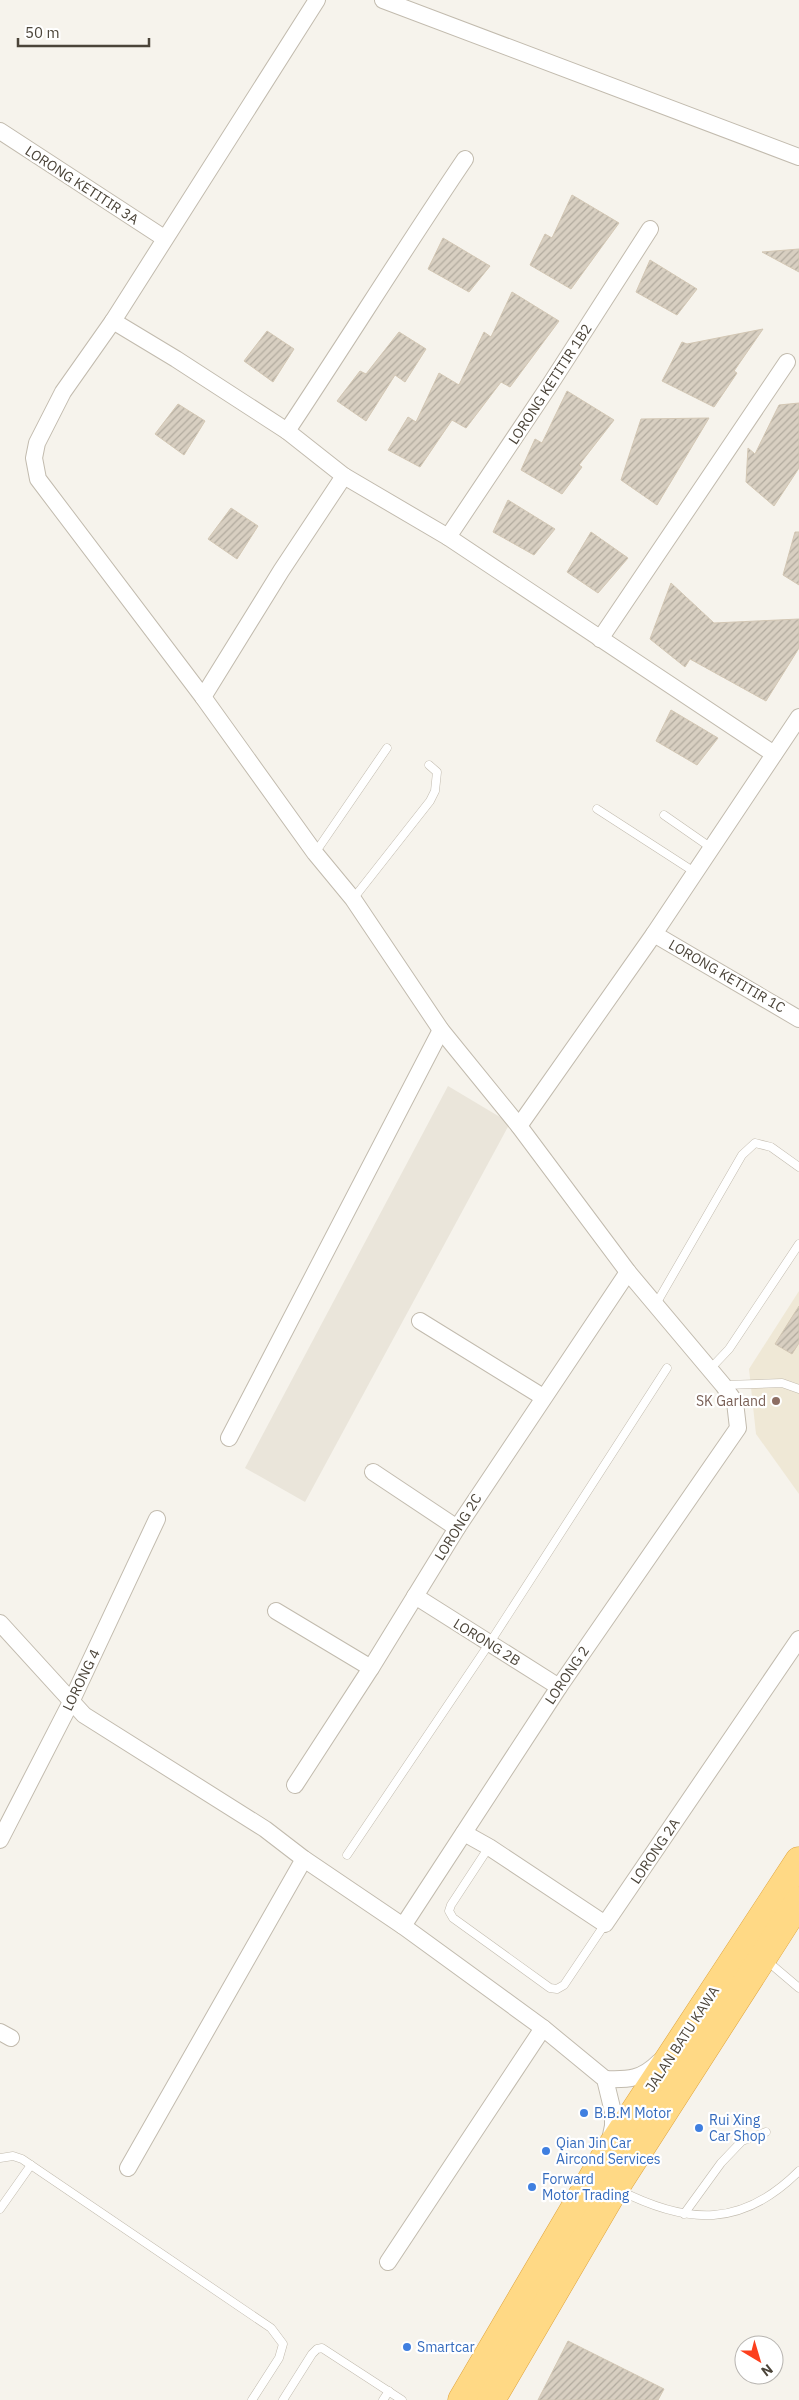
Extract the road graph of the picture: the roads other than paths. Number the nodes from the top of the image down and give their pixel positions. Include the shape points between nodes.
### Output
1 (317, 0) edge
2 (383, 0) edge
3 (0, 131) edge
4 (799, 157) edge
5 (465, 159) dead end
6 (650, 229) dead end
7 (164, 238) junction
8 (113, 321) junction
9 (787, 362) dead end
10 (286, 431) junction
11 (344, 476) junction
12 (448, 537) junction
13 (600, 639) junction
14 (203, 697) junction
15 (799, 717) edge
16 (386, 748) dead end
17 (774, 754) junction
18 (429, 765) dead end
19 (597, 809) dead end
20 (664, 815) dead end
21 (710, 848) junction
22 (315, 853) junction
23 (696, 873) junction
24 (353, 900) junction
25 (654, 934) junction
26 (799, 1019) edge
27 (441, 1030) junction
28 (519, 1126) junction
29 (799, 1167) edge
30 (799, 1244) edge
31 (628, 1272) junction
32 (656, 1304) junction
33 (420, 1321) dead end
34 (668, 1368) dead end
35 (711, 1368) junction
36 (723, 1385) junction
37 (799, 1389) edge
38 (543, 1397) junction
39 (229, 1438) dead end
40 (373, 1472) dead end
41 (157, 1519) dead end
42 (456, 1528) junction
43 (415, 1596) junction
44 (276, 1611) dead end
45 (0, 1624) edge
46 (799, 1639) edge
47 (488, 1644) junction
48 (371, 1668) junction
49 (559, 1687) junction
50 (71, 1702) junction
51 (295, 1785) dead end
52 (464, 1833) junction
53 (0, 1840) edge
54 (489, 1847) junction
55 (347, 1855) dead end
56 (304, 1859) junction
57 (799, 1861) edge
58 (799, 1901) edge
59 (605, 1924) junction
60 (403, 1926) junction
61 (763, 1957) junction
62 (799, 1988) edge
63 (543, 2028) junction
64 (683, 2039) junction
65 (605, 2079) junction
66 (766, 2132) dead end
67 (606, 2155) junction
68 (0, 2158) edge
69 (32, 2165) junction
70 (128, 2168) dead end
71 (799, 2171) edge
72 (615, 2188) junction
73 (1, 2207) edge
74 (684, 2214) junction
75 (388, 2262) dead end
76 (389, 2392) junction
77 (252, 2400) edge
78 (283, 2400) edge
79 (384, 2400) edge
80 (402, 2400) edge
81 (462, 2400) edge
82 (491, 2400) edge

1 - 7 street
2 - 4 street
3 - 7 street, LORONG KETITIR 3A
5 - 10 street
6 - 12 street, LORONG KETITIR 1B2
7 - 8 street
8 - 10 street
8 - 14 street via 63,392 37,444 34,458 38,479
9 - 13 street
10 - 11 street
11 - 12 street
11 - 14 street
12 - 13 street
13 - 17 street
14 - 22 street
15 - 17 street
16 - 22 lane
17 - 21 street
18 - 24 lane via 437,772 435,792 430,801
19 - 23 lane
20 - 21 lane
21 - 23 street
22 - 24 street
23 - 25 street
24 - 27 street
25 - 26 street, LORONG KETITIR 1C
25 - 28 street
27 - 28 street
27 - 39 street
28 - 31 street
29 - 32 lane via 771,1147 756,1143 742,1155
30 - 35 lane via 729,1349
31 - 32 street
31 - 38 street, LORONG 2C
32 - 35 street
33 - 38 street
34 - 47 lane
35 - 36 street
36 - 37 lane via 782,1383
36 - 49 street, LORONG 2 via 735,1402 738,1428
38 - 42 street, LORONG 2C
40 - 42 street
41 - 50 street, LORONG 4
42 - 43 street, LORONG 2C
43 - 47 street, LORONG 2B
43 - 48 street, LORONG 2C
44 - 48 street
45 - 50 street
46 - 59 street, LORONG 2A
47 - 49 street, LORONG 2B
47 - 55 lane
48 - 51 street, LORONG 2C
49 - 52 street, LORONG 2
50 - 53 street, LORONG 4
50 - 56 street via 84,1715 265,1829
52 - 54 street
52 - 60 street, LORONG 2
54 - 59 street
54 - 59 lane via 451,1905 453,1918 550,1988 564,1985
56 - 60 street
56 - 70 street
57 - 64 highway, JALAN BATU KAWA
58 - 61 highway, JALAN BATU KAWA
60 - 63 street
61 - 62 lane
61 - 72 highway, JALAN BATU KAWA
63 - 65 street
63 - 75 street
64 - 65 street via 646,2074 623,2080
64 - 67 highway, JALAN BATU KAWA
65 - 67 street via 613,2112
66 - 74 lane via 742,2141 721,2163
67 - 81 highway, JALAN BATU KAWA
68 - 69 lane via 13,2156
69 - 73 lane
69 - 77 lane via 271,2328 283,2344 279,2358
71 - 74 lane via 781,2188 753,2206 720,2216
72 - 74 lane via 649,2206
72 - 82 highway, JALAN BATU KAWA
76 - 78 lane via 322,2348 312,2354
76 - 79 lane
76 - 80 lane

